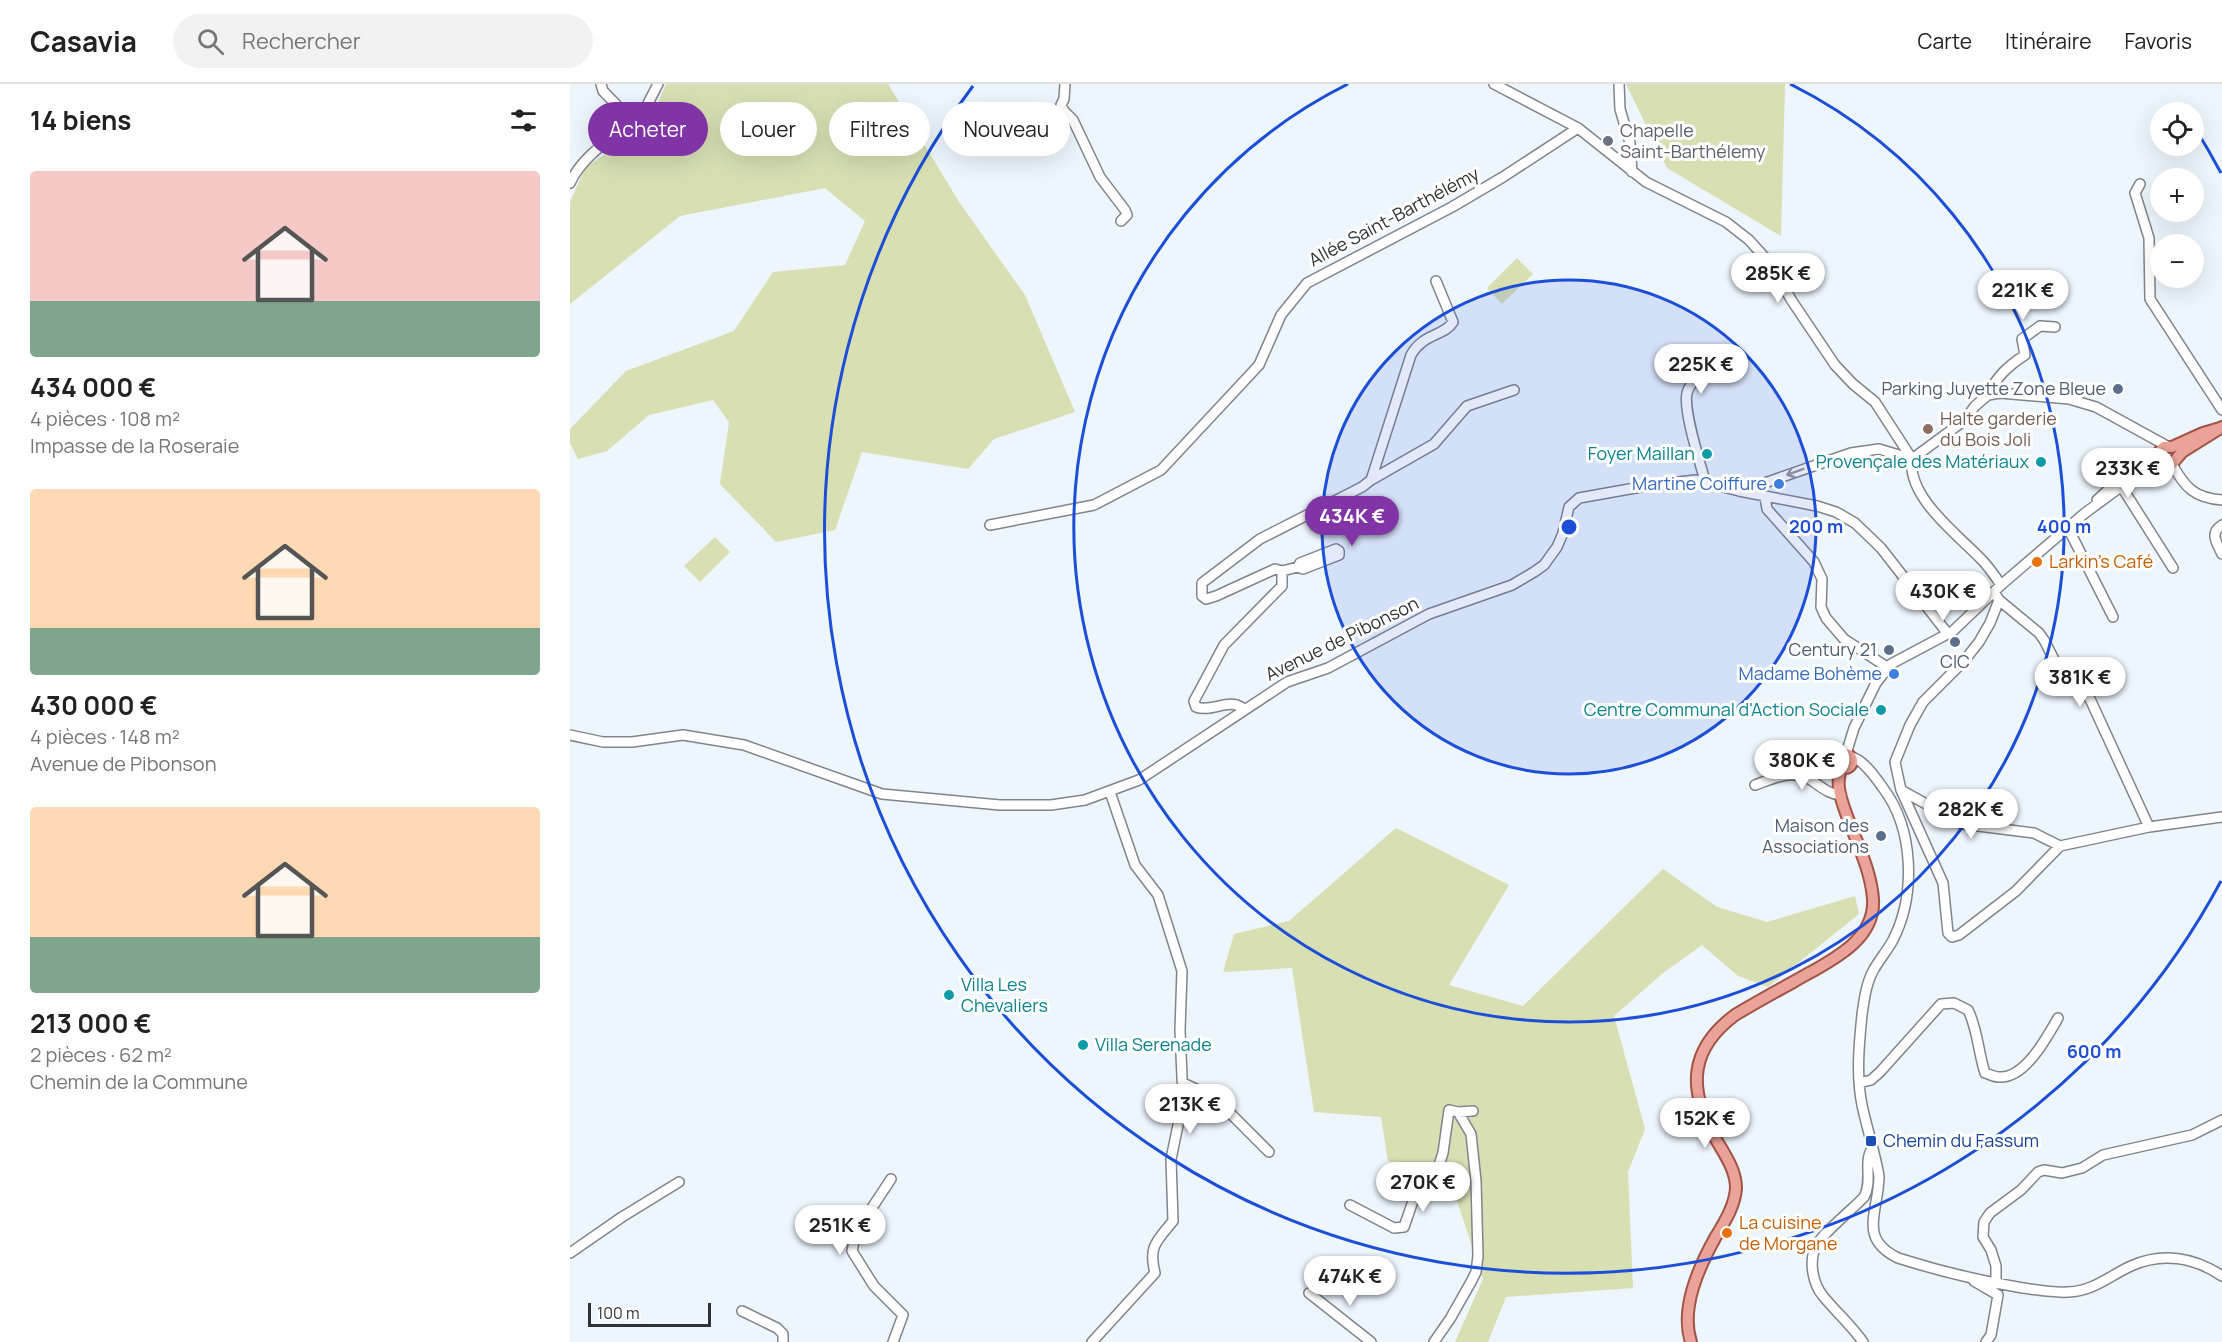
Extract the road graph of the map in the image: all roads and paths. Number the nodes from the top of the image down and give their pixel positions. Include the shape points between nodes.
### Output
1 (601, 84) edge
2 (658, 84) edge
3 (1065, 84) edge
4 (1494, 84) edge
5 (1619, 84) edge
6 (614, 102) edge
7 (649, 102) edge
8 (1578, 128) junction
9 (589, 156) edge
10 (1632, 172) junction
11 (570, 183) edge
12 (2140, 184) dead end
13 (1121, 221) dead end
14 (1436, 281) dead end
15 (2055, 327) dead end
16 (1701, 374) dead end
17 (1514, 390) dead end
18 (1988, 395) junction
19 (2222, 410) edge
20 (2221, 428) edge
21 (2167, 455) junction
22 (1912, 459) junction
23 (1371, 480) junction
24 (1704, 481) junction
25 (2119, 484) junction
26 (1722, 486) junction
27 (1765, 497) junction
28 (2222, 500) edge
29 (990, 525) dead end
30 (2222, 525) edge
31 (2068, 528) junction
32 (2222, 554) edge
33 (1298, 567) dead end
34 (2173, 568) dead end
35 (1282, 571) junction
36 (2001, 585) junction
37 (1994, 592) junction
38 (1999, 600) junction
39 (2113, 617) dead end
40 (1948, 634) junction
41 (1887, 667) junction
42 (1245, 710) junction
43 (570, 735) edge
44 (1847, 761) junction
45 (1755, 785) dead end
46 (1901, 790) junction
47 (1110, 792) junction
48 (1841, 795) junction
49 (2222, 817) edge
50 (2149, 827) junction
51 (2060, 846) junction
52 (2058, 1018) dead end
53 (1183, 1083) junction
54 (1859, 1083) junction
55 (1473, 1111) dead end
56 (1458, 1112) junction
57 (2222, 1119) edge
58 (1872, 1149) junction
59 (1269, 1152) dead end
60 (891, 1179) dead end
61 (679, 1182) dead end
62 (1350, 1205) dead end
63 (570, 1253) edge
64 (2222, 1276) edge
65 (1973, 1279) junction
66 (1996, 1284) junction
67 (1309, 1293) dead end
68 (742, 1311) dead end
69 (783, 1342) edge
70 (893, 1342) edge
71 (1092, 1342) edge
72 (1371, 1342) edge
73 (1434, 1342) edge
74 (1691, 1342) edge
75 (1863, 1342) edge
76 (1986, 1342) edge

1 - 6 street
2 - 7 street
3 - 13 street via 1061,105 1073,120 1100,177 1125,210 1127,215
4 - 8 street
5 - 10 street
8 - 10 street
8 - 29 street, Allée Saint-Barthélémy via 1452,207 1307,283 1281,315 1259,366 1161,470 1094,505
9 - 11 street via 576,169
10 - 22 street via 1726,222 1749,240 1769,262 1835,365 1875,402
12 - 19 street via 2135,194 2149,238 2150,299
14 - 23 street via 1453,322 1416,345
15 - 18 street via 2040,326 2022,339 2025,355 2007,366
16 - 24 street via 1687,394
17 - 23 street via 1467,406 1434,444
18 - 21 street via 2069,399 2096,407 2147,434
18 - 22 street via 1965,420
20 - 21 main road
21 - 25 street via 2152,468
21 - 28 street via 2189,489 2208,499
22 -> 26 street via 1879,449 1851,453 1756,486 1729,482
22 - 36 street via 1914,481 1936,516 1983,561
23 - 35 street via 1260,539 1202,583 1202,597 1216,596 1275,569
24 - 26 street, Avenue de Pibonson
24 - 42 street, Avenue de Pibonson via 1652,485 1579,498 1569,507 1557,547 1534,572 1512,585 1429,614 1328,668 1287,682
25 - 31 street
25 - 34 street
26 - 27 street, Avenue de Pibonson
27 - 40 street, Avenue de Pibonson via 1817,506 1855,523 1881,548
27 - 41 street via 1767,509 1814,562 1822,579 1821,607 1826,618 1844,639
30 - 32 street via 2214,538
31 - 36 street
31 - 39 street
33 - 35 street
35 - 42 street via 1282,586 1224,645 1194,701 1202,709 1233,703
36 - 37 street
37 - 38 street
37 - 40 street
38 - 46 street via 1979,642 1923,702 1912,721 1895,762
38 - 50 street via 2039,633 2059,669 2090,699
40 - 41 street
41 - 44 street via 1854,728
42 - 47 street, Avenue de Pibonson via 1139,780
43 - 47 street, Avenue de Pibonson via 603,742 683,735 744,745 882,794 1000,805 1051,805
44 - 48 main road via 1838,777
44 - 54 street via 1869,771 1886,791 1908,852 1905,901 1898,929 1871,973 1866,990
45 - 48 street via 1783,775 1806,777 1830,794
46 - 51 street via 1962,824 2034,833
46 - 51 street via 1943,883 1948,933 1952,937 2016,891
47 - 53 street via 1135,866 1158,895 1182,971
48 - 74 main road via 1870,881 1871,917 1840,955 1721,1026 1710,1038 1698,1065 1697,1096 1728,1160 1736,1189 1729,1214 1698,1273 1688,1313
49 - 50 street
50 - 51 street
52 - 54 street via 2040,1050 2018,1070 2001,1077 1985,1073 1976,1026 1968,1010 1954,1003 1941,1004 1880,1072
53 - 59 street via 1214,1097
53 - 71 street via 1171,1159 1173,1221 1156,1242 1151,1257 1155,1273
54 - 58 street
55 - 56 street
56 - 62 street via 1449,1110 1443,1153 1431,1189 1414,1198 1404,1227 1394,1228
56 - 73 street via 1471,1134 1478,1256 1471,1282
57 - 66 street via 2192,1135 2103,1155 2077,1170 2038,1172 1984,1222 1983,1237 1996,1266
58 - 65 street via 1879,1176 1872,1228 1880,1246 1898,1258
58 - 75 street via 1868,1190 1821,1239 1813,1264 1813,1279 1822,1295
60 - 70 street via 856,1232 852,1251 874,1286 903,1315
61 - 63 street
64 - 66 street via 2200,1264 2174,1257 2131,1266 2083,1291 2065,1293
65 - 66 street
65 - 76 street via 1975,1284 1998,1295 1991,1335
67 - 72 street
68 - 69 street via 777,1328 783,1334

